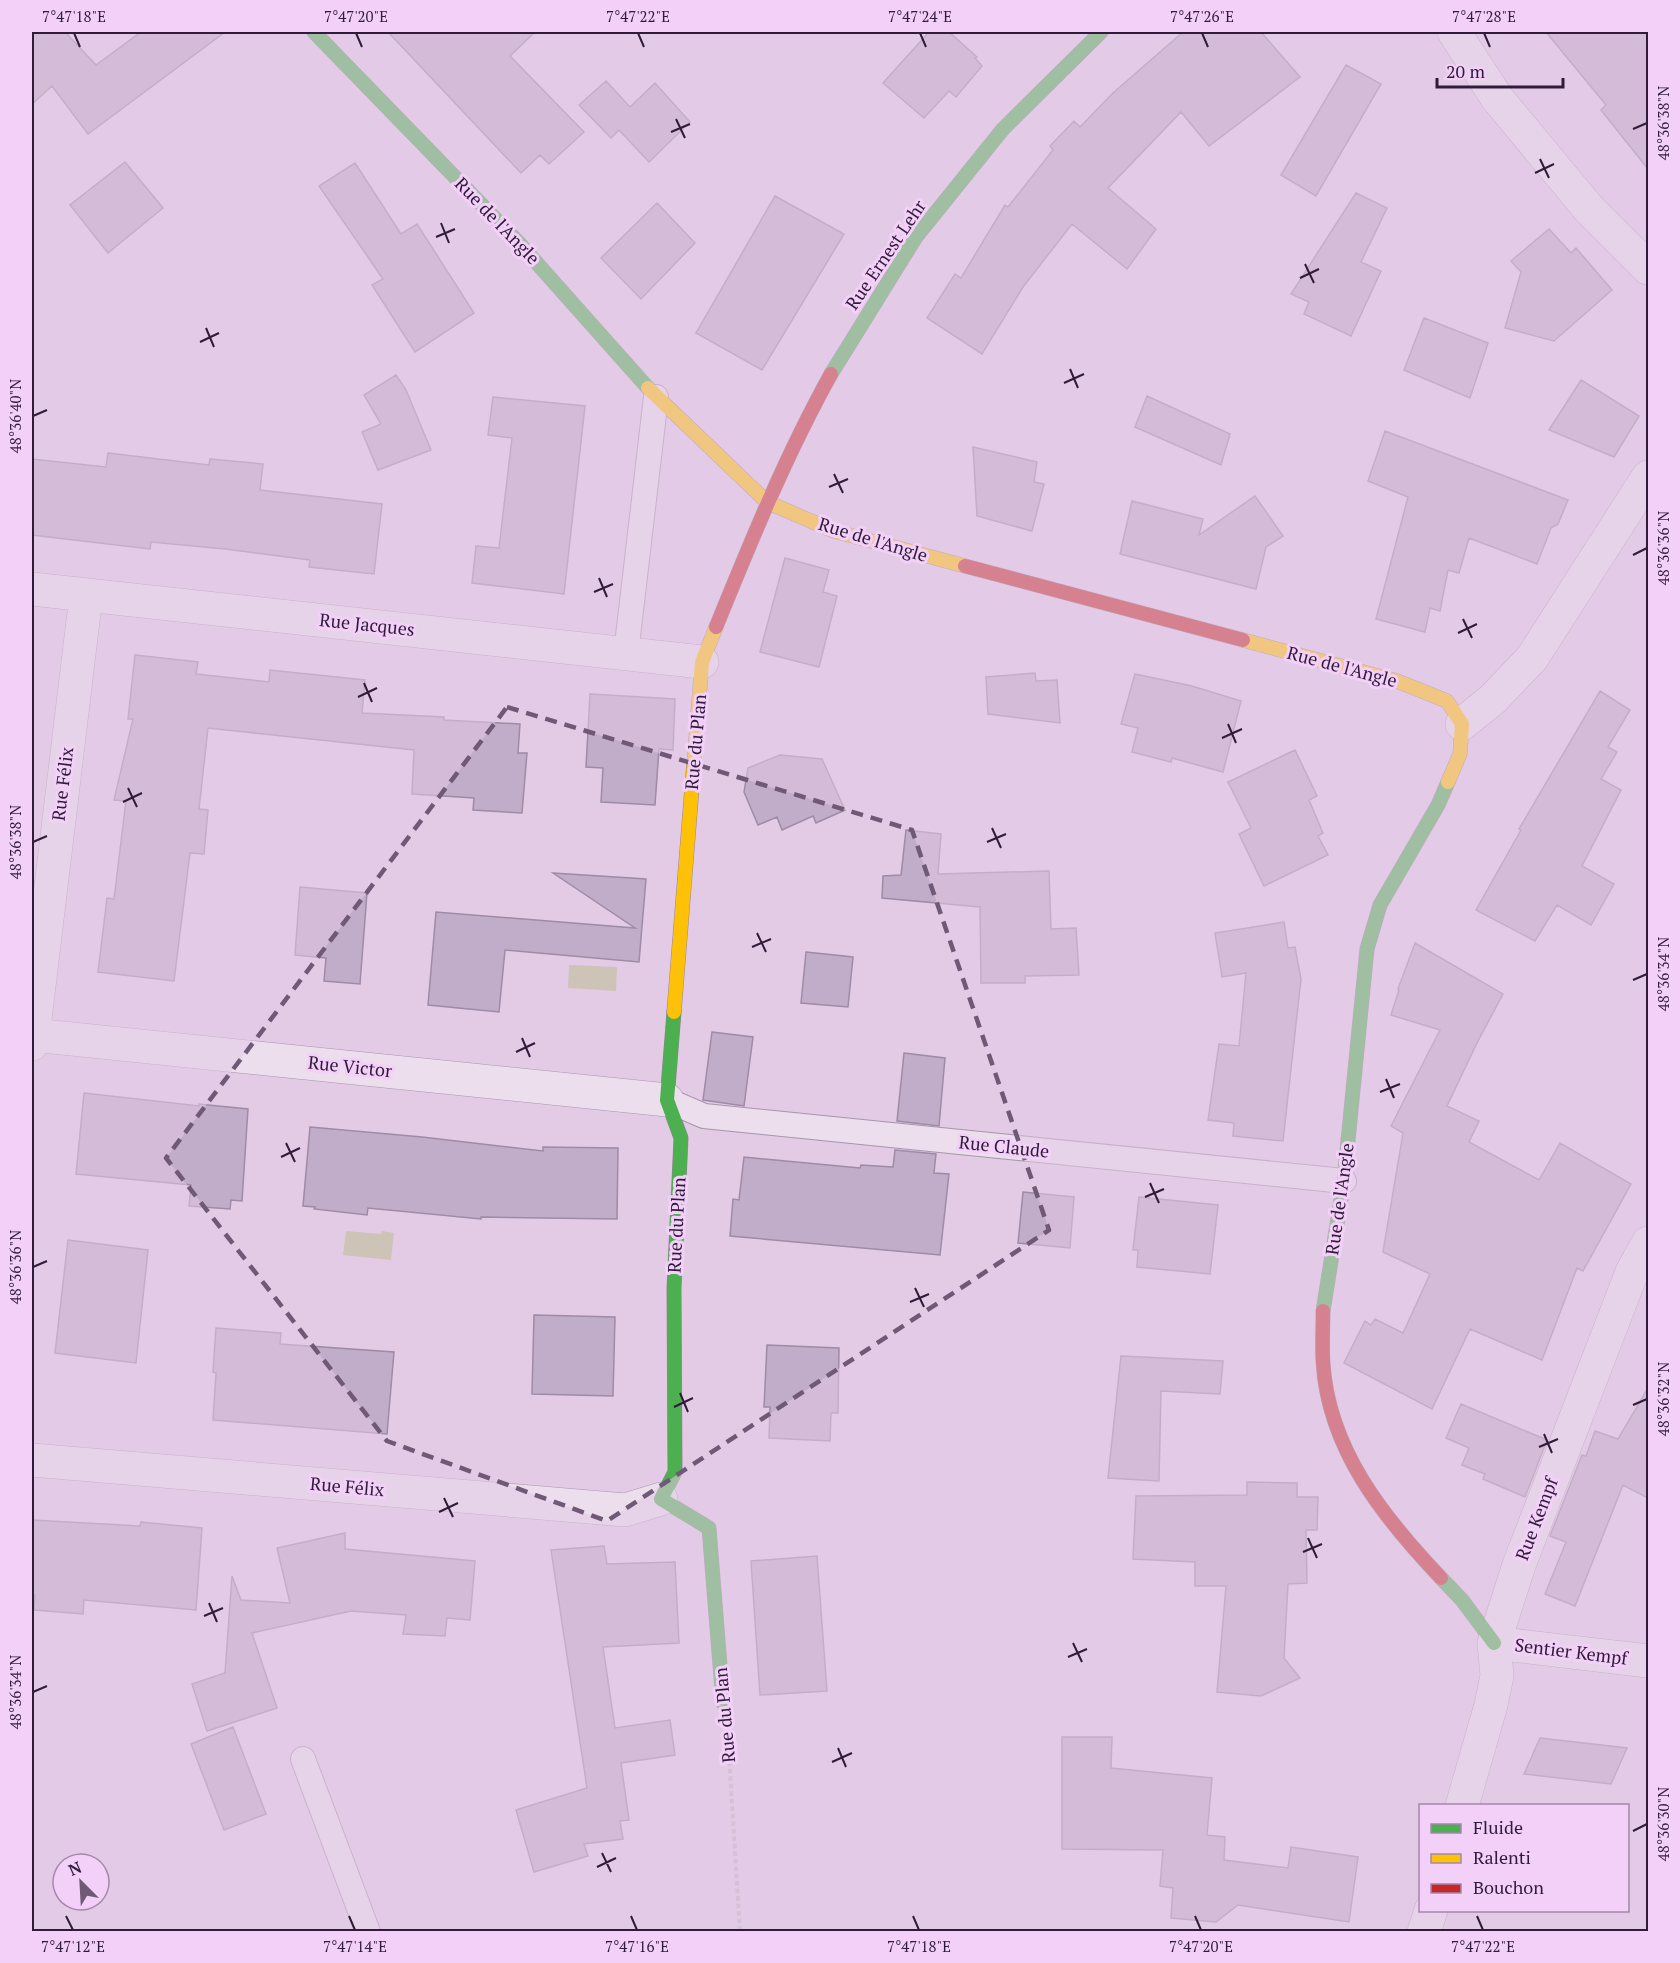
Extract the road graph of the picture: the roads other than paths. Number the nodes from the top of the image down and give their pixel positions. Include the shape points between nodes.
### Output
1 (314, 32) edge
2 (1101, 32) edge
3 (1454, 32) edge
4 (1648, 268) edge
5 (656, 397) junction
6 (1648, 477) edge
7 (767, 502) junction
8 (32, 589) edge
9 (86, 596) junction
10 (626, 653) junction
11 (702, 662) junction
12 (1462, 724) junction
13 (32, 1039) edge
14 (667, 1100) junction
15 (1344, 1181) junction
16 (1648, 1243) edge
17 (32, 1460) edge
18 (661, 1499) junction
19 (1494, 1643) junction
20 (1648, 1661) edge
21 (723, 1702) road end
22 (303, 1759) dead end
23 (1463, 1804) edge
24 (1431, 1912) edge
25 (368, 1932) edge
26 (1424, 1932) edge

1 - 5 street, Rue de l'Angle via 519,243
2 - 7 street, Rue Ernest Lehr via 1003,129 916,237 845,349
3 - 4 street via 1497,98 1589,209
5 - 7 street, Rue de l'Angle
5 - 10 lane
6 - 12 street via 1532,658 1493,699
7 - 11 street, Rue du Plan
7 - 12 street, Rue de l'Angle via 834,531 1397,681 1447,701
8 - 9 street, Rue Jacques
9 - 10 street, Rue Jacques
9 - 13 street, Rue Félix
10 - 11 street, Rue Jacques
11 - 14 street, Rue du Plan
12 - 15 street, Rue de l'Angle via 1460,754 1437,805 1380,905 1367,949
13 - 14 street, Rue Victor
14 - 15 lane, Rue Claude via 704,1116
14 - 18 street, Rue du Plan via 681,1138 674,1288 675,1472
15 - 19 street, Rue de l'Angle via 1323,1311 1323,1363 1341,1439 1364,1485 1405,1540 1462,1600
16 - 19 street, Rue Kempf via 1632,1272 1519,1565
17 - 18 street, Rue Félix via 625,1510
18 - 21 street, Rue du Plan via 709,1528
19 - 20 street, Sentier Kempf
19 - 23 street, Rue Kempf via 1497,1676
22 - 25 lane
24 - 26 street

